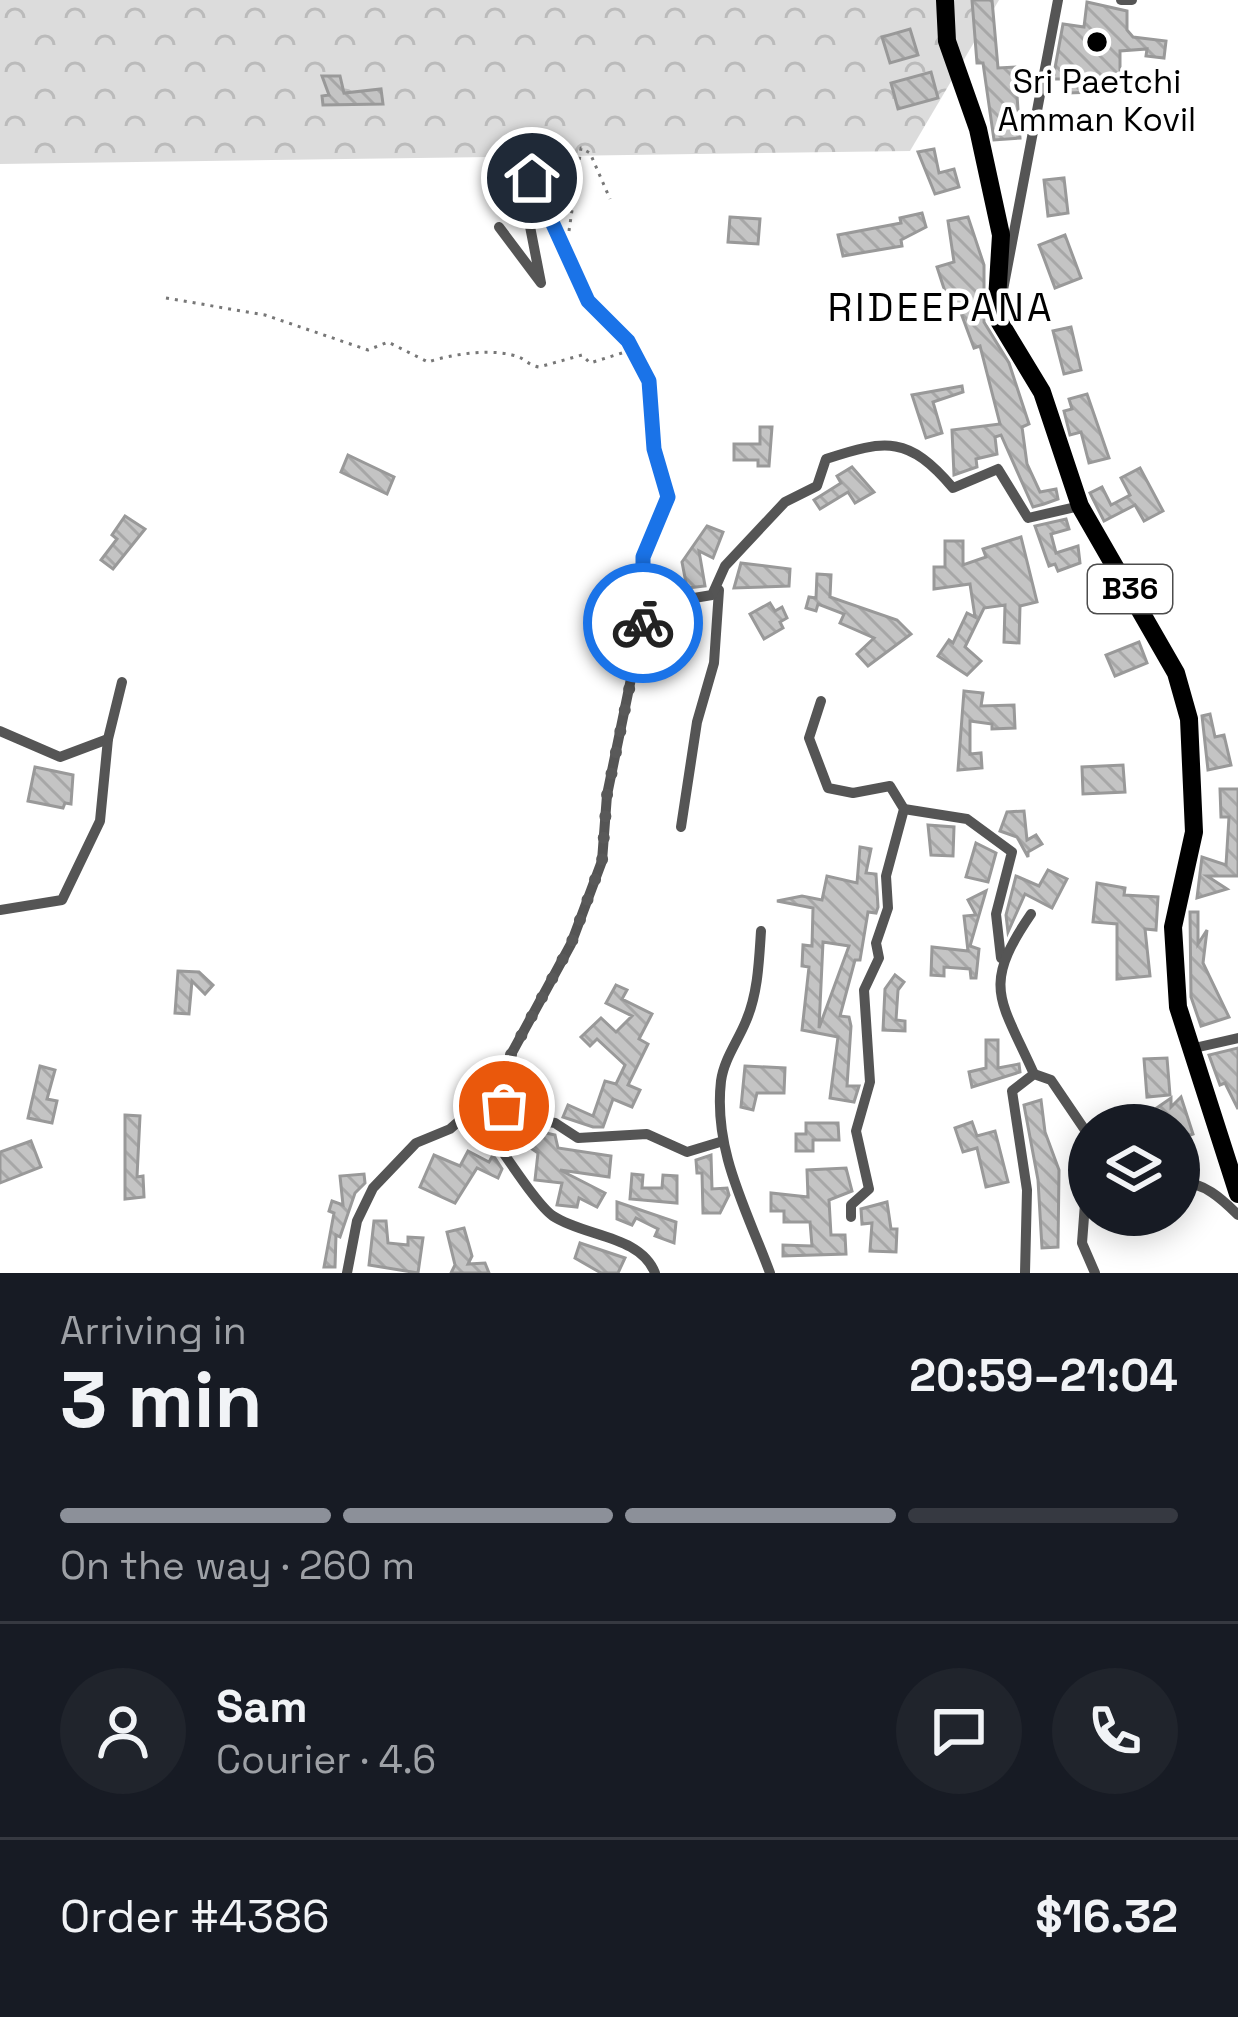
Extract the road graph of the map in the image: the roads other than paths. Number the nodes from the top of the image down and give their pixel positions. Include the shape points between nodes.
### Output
1 (945, 0) edge
2 (1058, 0) edge
3 (1121, 0) edge
4 (1132, 0) edge
5 (500, 227) dead end
6 (995, 316) junction
7 (1080, 506) junction
8 (719, 587) junction
9 (646, 606) junction
10 (122, 682) dead end
11 (820, 700) dead end
12 (0, 731) edge
13 (108, 739) junction
14 (904, 809) junction
15 (681, 827) dead end
16 (0, 910) edge
17 (1031, 914) dead end
18 (761, 931) dead end
19 (1001, 958) junction
20 (1238, 1038) edge
21 (1190, 1049) junction
22 (1034, 1074) junction
23 (489, 1095) junction
24 (1068, 1104) edge
25 (474, 1113) junction
26 (720, 1142) junction
27 (1200, 1188) edge
28 (1238, 1194) edge
29 (1238, 1215) edge
30 (851, 1217) dead end
31 (1083, 1236) edge
32 (347, 1273) edge
33 (656, 1273) edge
34 (770, 1273) edge
35 (1025, 1273) edge
36 (1095, 1273) edge

1 - 6 main road via 947,41 978,129 1000,235
2 - 6 street via 1013,258
3 - 4 street
5 - 9 street via 541,284 527,211 532,178 588,301 628,341 649,381 654,449 668,497 643,557
6 - 7 main road, B36 via 1042,392
7 - 8 street via 1028,518 998,469 953,488 904,447 878,442 826,459 817,486 785,502 724,566
7 - 21 main road, B36 via 1176,674 1190,719 1194,832 1173,927
8 - 9 street via 698,599
8 - 15 street via 714,662
9 - 23 street via 607,795 602,861 571,944
10 - 13 street
11 - 14 street via 809,738 828,788 890,786
12 - 13 street via 60,757
13 - 16 street via 100,821 62,900
14 - 19 street via 967,819 1012,852 995,914
14 - 30 street via 886,876 879,958 864,990 870,1082 856,1131 869,1189 851,1205
17 - 19 street
18 - 26 street via 748,1018 721,1082
19 - 22 street via 999,992
20 - 21 street
21 - 28 main road, B36
22 - 24 street via 1052,1079
22 - 35 street via 1012,1091 1028,1190
23 - 25 street
23 - 26 street via 518,1118 555,1123 578,1138 647,1134 687,1152
25 - 32 street via 416,1143 373,1188
25 - 33 street via 549,1214 628,1244
26 - 34 street
27 - 29 street
31 - 36 street

